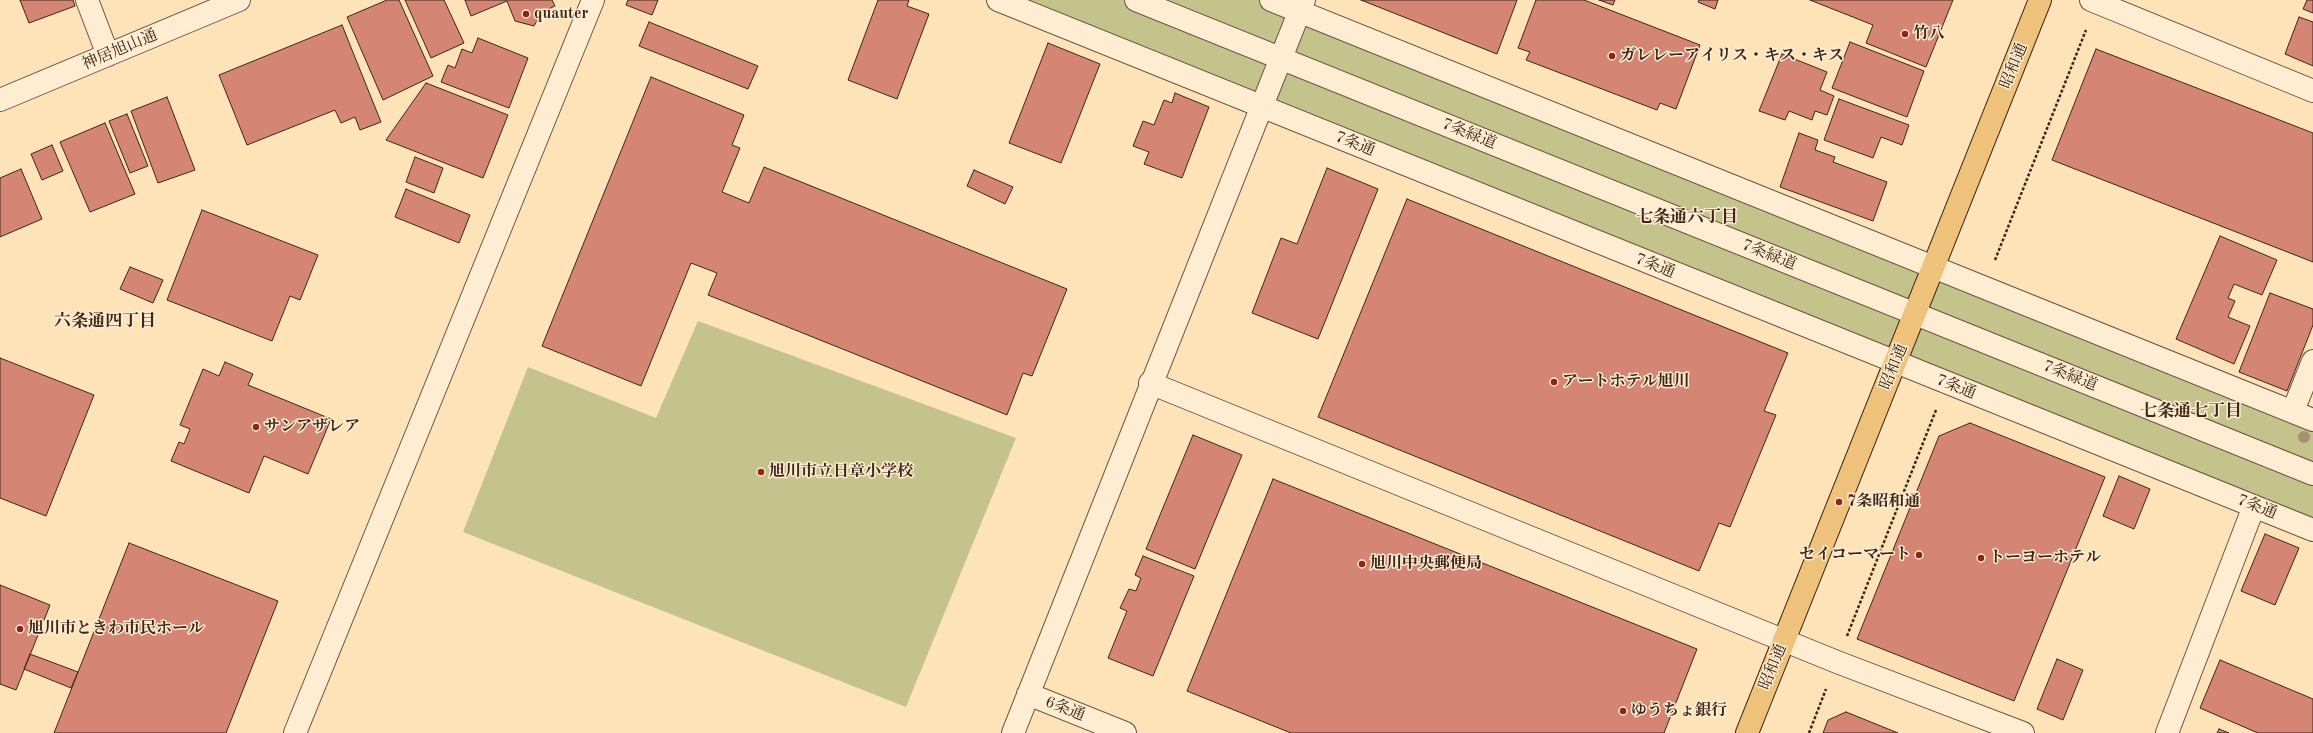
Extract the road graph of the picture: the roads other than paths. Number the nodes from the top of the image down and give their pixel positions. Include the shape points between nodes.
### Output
1 (87, 0) edge
2 (239, 0) edge
3 (593, 0) edge
4 (998, 0) edge
5 (1136, 0) edge
6 (1271, 0) edge
7 (2040, 0) edge
8 (2091, 0) edge
9 (1302, 6) edge
10 (108, 55) junction
11 (1282, 59) junction
12 (2313, 91) edge
13 (0, 100) edge
14 (1262, 107) junction
15 (1934, 266) junction
16 (1915, 313) junction
17 (2313, 361) edge
18 (1895, 362) junction
19 (1150, 383) junction
20 (2293, 411) junction
21 (2313, 420) edge
22 (2313, 474) edge
23 (2254, 506) junction
24 (2313, 530) edge
25 (1784, 640) junction
26 (1028, 694) junction
27 (295, 733) edge
28 (1013, 733) edge
29 (1125, 733) edge
30 (1747, 733) edge
31 (2023, 733) edge
32 (2167, 733) edge

1 - 10 street
2 - 10 street, 神居旭山通
3 - 27 street
4 - 14 street, 7条通
5 - 11 street, 7条緑道
6 - 9 street
7 - 15 highway, 昭和通
8 - 12 street
9 - 11 street
9 - 15 street
10 - 13 street, 神居旭山通
11 - 14 street
11 - 16 street, 7条緑道
14 - 18 street, 7条通
14 - 19 street
15 - 16 highway, 昭和通
15 - 20 street
16 - 18 highway, 昭和通
16 - 22 street, 7条緑道
17 - 20 street
18 - 23 street, 7条通
18 - 25 highway, 昭和通
19 - 25 street
19 - 26 street
20 - 21 street
23 - 24 street, 7条通
23 - 32 street
25 - 30 highway, 昭和通
25 - 31 street
26 - 28 street
26 - 29 street, 6条通

